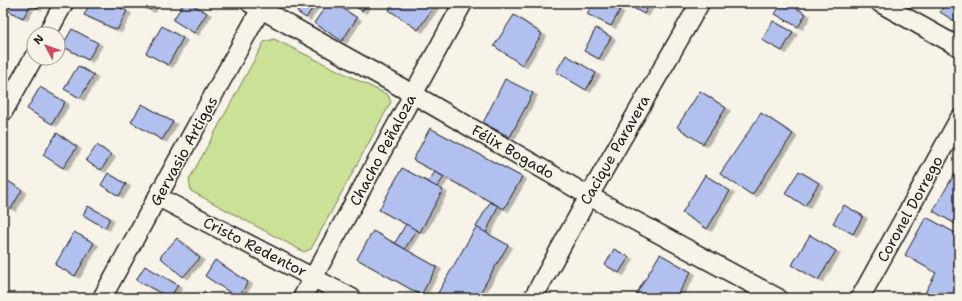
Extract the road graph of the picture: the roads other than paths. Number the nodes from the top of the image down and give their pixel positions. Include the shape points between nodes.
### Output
1 (64, 3) edge
2 (463, 3) edge
3 (700, 3) edge
4 (880, 3) edge
5 (258, 5) edge
6 (51, 26) edge
7 (959, 47) edge
8 (29, 66) edge
9 (413, 94) junction
10 (3, 112) edge
11 (959, 119) edge
12 (588, 196) junction
13 (158, 197) junction
14 (314, 278) junction
15 (102, 298) edge
16 (302, 298) edge
17 (352, 298) edge
18 (533, 298) edge
19 (778, 298) edge
20 (860, 298) edge

1 - 6 street
2 - 9 street, Chacho Peñaloza
3 - 12 street, Cacique Paravera
4 - 7 street
5 - 9 street, Félix Bogado
5 - 13 street, Gervasio Artigas
8 - 10 street
9 - 12 street, Félix Bogado
9 - 14 street, Chacho Peñaloza
11 - 20 street, Coronel Dorrego
12 - 18 street, Cacique Paravera
12 - 19 street, Félix Bogado
13 - 14 street, Cristo Redentor
13 - 15 street, Gervasio Artigas
14 - 16 street, Chacho Peñaloza
14 - 17 street, Cristo Redentor

